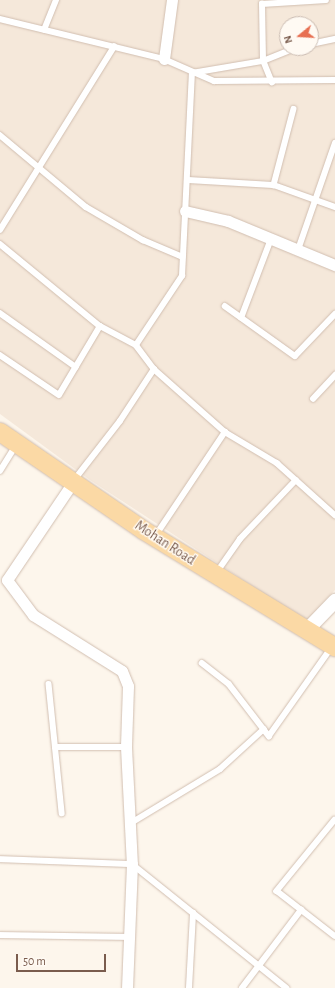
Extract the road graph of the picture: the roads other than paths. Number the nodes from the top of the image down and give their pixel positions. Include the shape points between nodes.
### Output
1 (56, 0) edge
2 (172, 0) edge
3 (326, 0) edge
4 (0, 20) edge
5 (44, 30) junction
6 (335, 38) edge
7 (319, 42) edge
8 (114, 47) junction
9 (279, 54) edge
10 (164, 59) junction
11 (263, 61) junction
12 (192, 73) junction
13 (335, 80) edge
14 (272, 82) junction
15 (294, 109) dead end
16 (0, 135) edge
17 (335, 143) edge
18 (40, 169) junction
19 (186, 180) junction
20 (274, 185) junction
21 (316, 199) junction
22 (335, 207) edge
23 (185, 211) junction
24 (0, 230) edge
25 (271, 239) junction
26 (0, 244) edge
27 (298, 250) junction
28 (183, 257) junction
29 (335, 266) edge
30 (225, 306) dead end
31 (0, 313) edge
32 (335, 314) edge
33 (241, 318) junction
34 (100, 326) junction
35 (136, 345) junction
36 (0, 355) edge
37 (76, 367) junction
38 (154, 369) junction
39 (335, 376) edge
40 (313, 399) dead end
41 (0, 432) edge
42 (225, 432) junction
43 (17, 443) junction
44 (0, 471) edge
45 (296, 480) junction
46 (73, 482) junction
47 (335, 515) edge
48 (155, 537) junction
49 (215, 575) junction
50 (4, 583) edge
51 (335, 601) edge
52 (306, 631) junction
53 (334, 646) edge
54 (202, 663) dead end
55 (49, 684) dead end
56 (264, 729) junction
57 (55, 747) junction
58 (126, 747) junction
59 (62, 813) dead end
60 (335, 820) edge
61 (131, 823) junction
62 (0, 859) edge
63 (132, 864) junction
64 (302, 910) junction
65 (193, 913) junction
66 (0, 935) edge
67 (335, 936) edge
68 (129, 937) junction
69 (259, 966) junction
70 (127, 988) edge
71 (189, 988) edge
72 (242, 988) edge
73 (287, 988) edge

1 - 5 lane
2 - 10 street
3 - 11 lane via 262,4
4 - 5 lane
5 - 8 lane
6 - 7 lane
8 - 10 lane
8 - 18 lane
9 - 11 lane
10 - 12 lane
11 - 12 lane
11 - 14 lane
12 - 14 lane via 214,81
12 - 19 lane
13 - 14 lane
15 - 20 lane
16 - 18 lane
17 - 21 lane
18 - 24 lane
18 - 28 lane via 86,207 143,240
19 - 20 lane
19 - 23 lane
20 - 21 lane
21 - 22 lane
21 - 27 lane
23 - 25 street via 228,221
23 - 28 lane
25 - 27 street
25 - 33 lane
26 - 34 lane
27 - 29 street
28 - 35 lane via 182,276
30 - 33 lane
31 - 37 lane
32 - 33 lane via 295,356
34 - 35 lane
34 - 37 lane
35 - 38 lane
36 - 37 lane via 59,395
38 - 42 lane
38 - 46 lane via 120,421
39 - 40 lane
41 - 43 main road, Mohan Road
42 - 45 lane via 277,463
42 - 48 lane
43 - 44 lane
43 - 46 main road, Mohan Road
45 - 47 lane
45 - 49 lane via 240,539
46 - 48 main road, Mohan Road
46 - 50 street
48 - 49 main road, Mohan Road
49 - 52 main road, Mohan Road
50 - 58 street via 33,615 122,670 128,686
51 - 52 street
52 - 53 main road, Mohan Road
53 - 56 lane via 269,736
54 - 56 lane via 229,684
55 - 57 lane
56 - 61 lane via 220,768
57 - 58 lane
57 - 59 lane
58 - 61 street
60 - 64 lane via 277,891
61 - 63 street
62 - 63 lane
63 - 65 lane
63 - 68 street
64 - 67 lane
64 - 69 lane
65 - 69 lane
65 - 71 lane
66 - 68 lane
68 - 70 street
69 - 72 lane
69 - 73 lane

